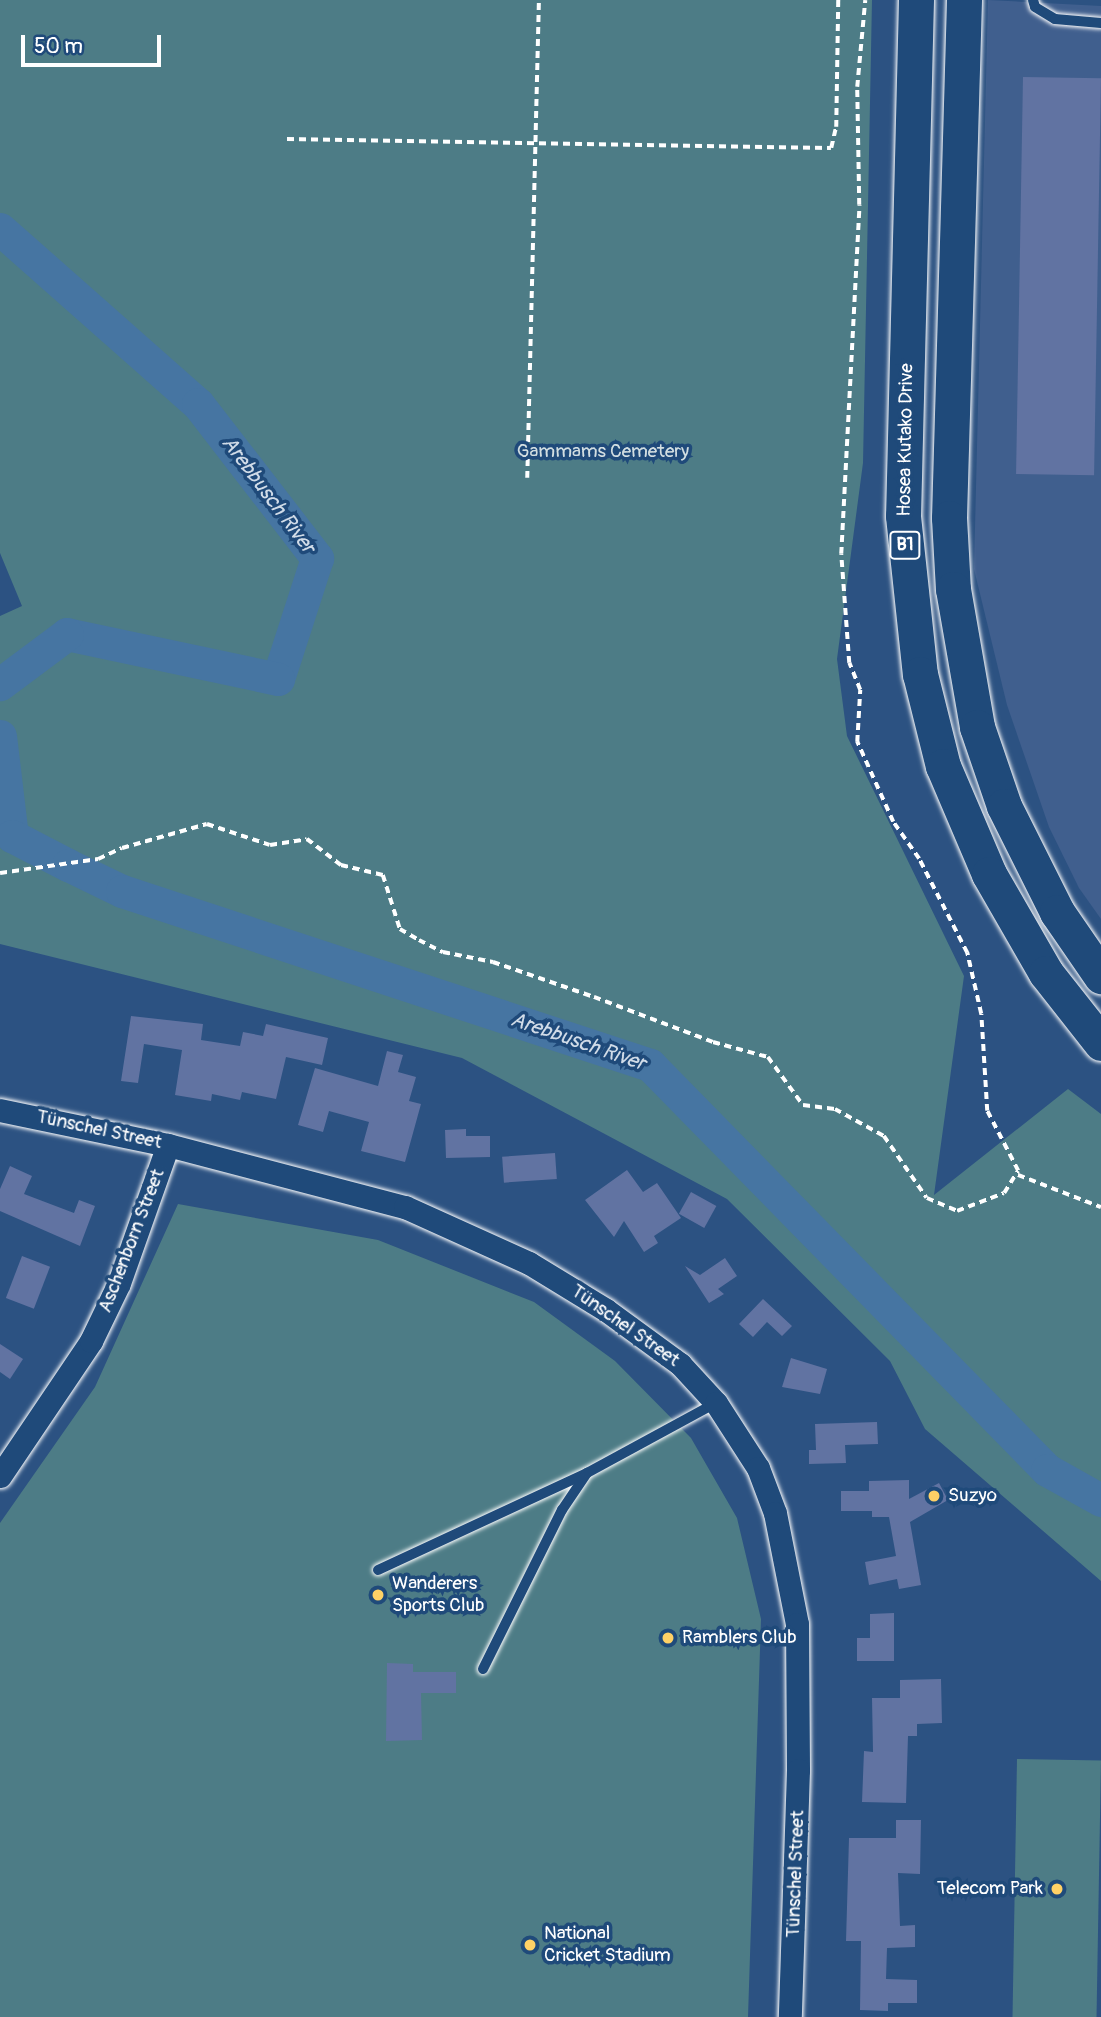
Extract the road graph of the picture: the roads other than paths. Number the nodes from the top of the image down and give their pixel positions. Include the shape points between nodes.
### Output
1 (916, 0) edge
2 (964, 0) edge
3 (1033, 0) edge
4 (1101, 23) edge
5 (1101, 976) edge
6 (1101, 1043) edge
7 (0, 1110) edge
8 (168, 1145) junction
9 (716, 1403) junction
10 (587, 1473) junction
11 (0, 1476) edge
12 (378, 1570) dead end
13 (483, 1669) dead end
14 (790, 2017) edge

1 - 6 main road, Hosea Kutako Drive / B1 via 903,516 920,674 943,766 989,874 1046,973
2 - 5 main road via 949,519 953,589 977,727 1004,806 1058,912
3 - 4 lane via 1035,7 1055,19
7 - 8 street, Tünschel Street
8 - 9 street, Tünschel Street via 405,1207 507,1252 579,1292 657,1346
8 - 11 street, Aschenborn Street via 119,1283 91,1341
9 - 10 lane
9 - 14 street, Tünschel Street via 758,1468 775,1513 797,1624 799,1770
10 - 12 lane
10 - 13 lane via 562,1510

